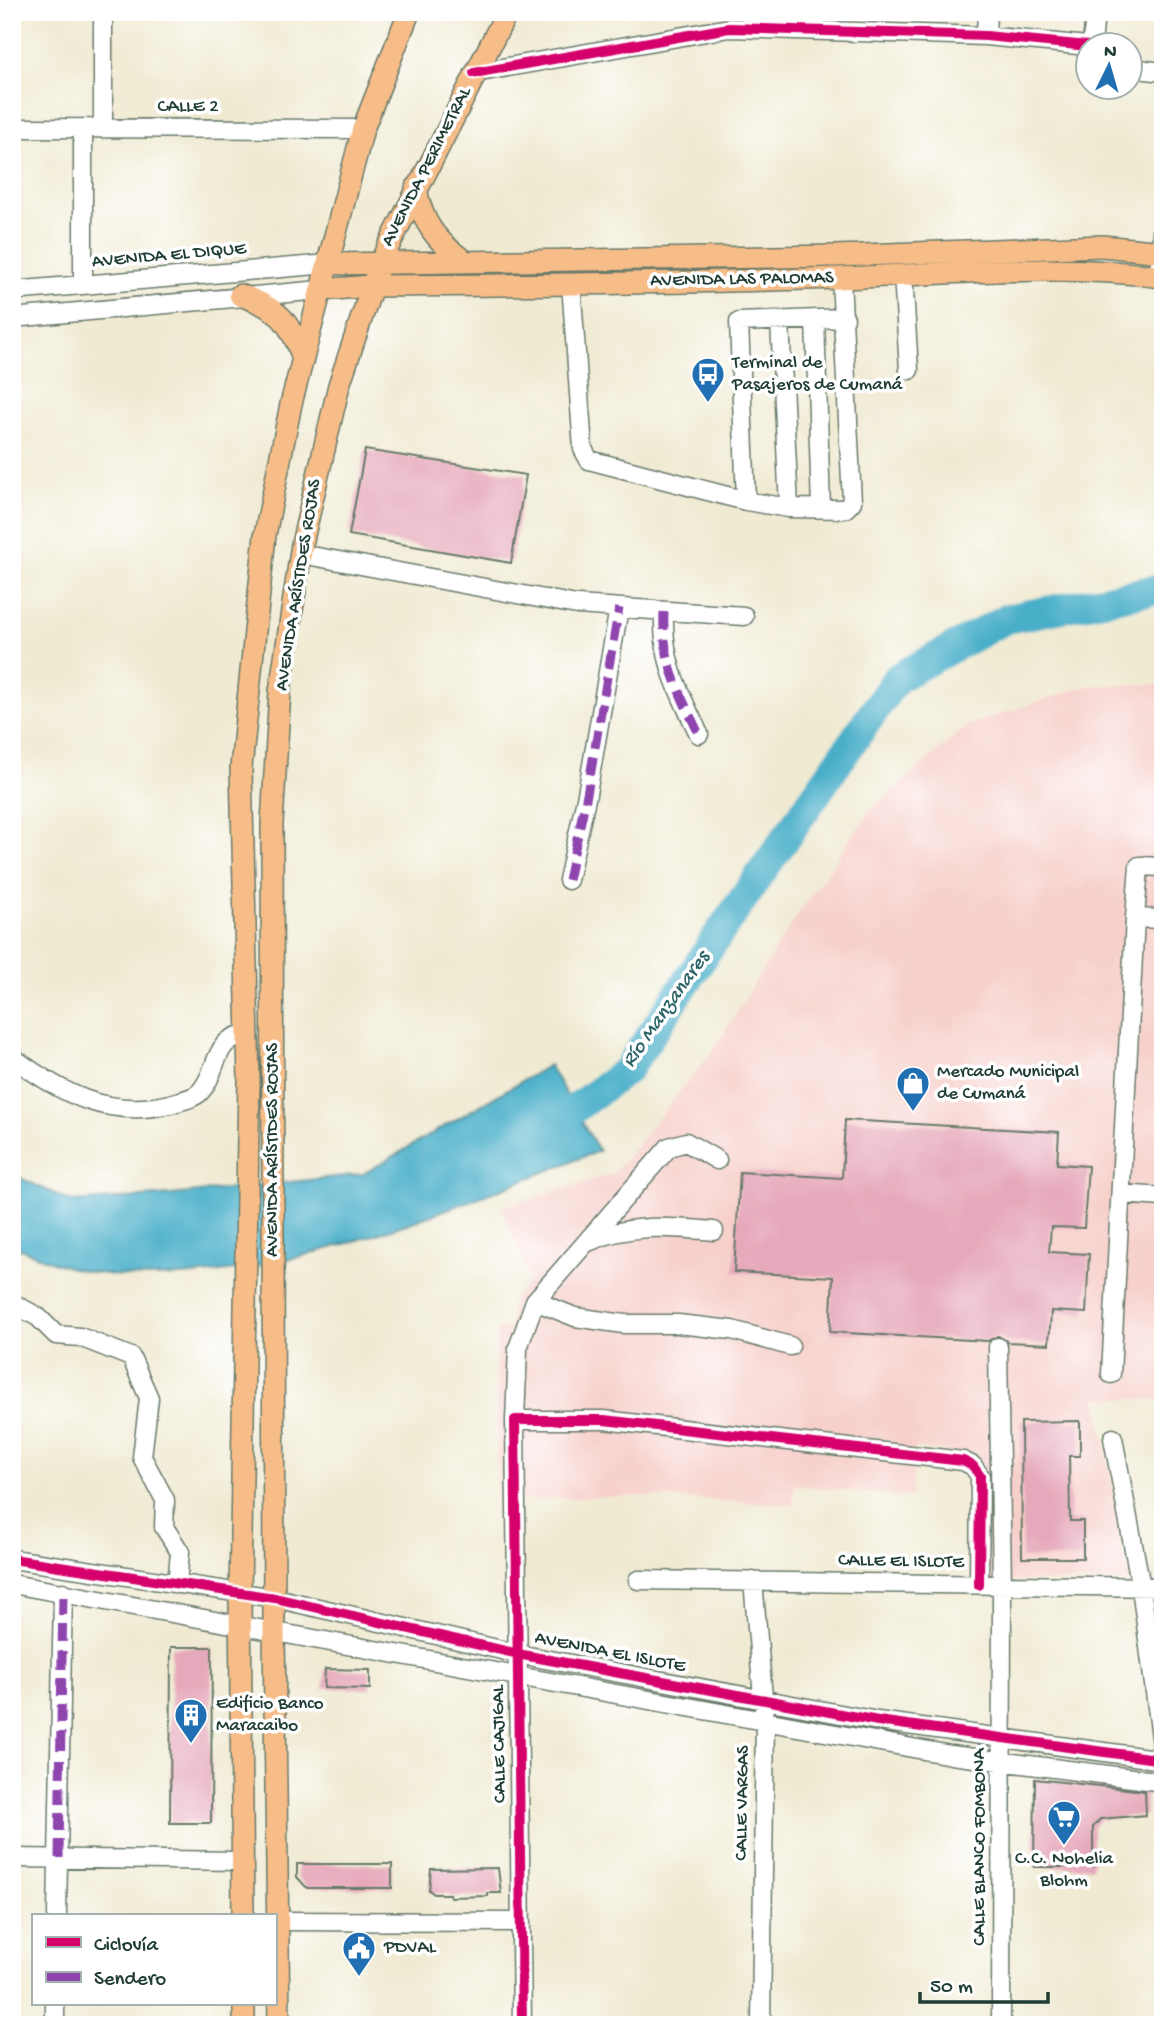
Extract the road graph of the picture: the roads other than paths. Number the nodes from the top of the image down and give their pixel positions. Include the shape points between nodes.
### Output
1 (103, 12) edge
2 (409, 12) edge
3 (507, 12) edge
4 (987, 12) edge
5 (1096, 12) edge
6 (1092, 32) edge
7 (986, 36) junction
8 (1074, 44) edge
9 (1144, 70) edge
10 (1163, 72) edge
11 (474, 73) junction
12 (12, 128) edge
13 (83, 128) junction
14 (103, 128) junction
15 (363, 129) junction
16 (416, 188) junction
17 (1163, 220) edge
18 (1161, 252) edge
19 (466, 262) junction
20 (380, 263) junction
21 (329, 264) junction
22 (903, 274) junction
23 (1161, 277) edge
24 (841, 278) junction
25 (571, 283) junction
26 (83, 284) junction
27 (371, 286) junction
28 (321, 290) junction
29 (12, 291) edge
30 (240, 295) junction
31 (12, 318) edge
32 (845, 318) junction
33 (815, 320) junction
34 (780, 321) junction
35 (303, 358) junction
36 (909, 370) dead end
37 (746, 501) junction
38 (789, 508) junction
39 (821, 509) junction
40 (301, 554) junction
41 (619, 608) junction
42 (664, 612) junction
43 (744, 616) dead end
44 (699, 734) dead end
45 (1163, 867) edge
46 (568, 880) dead end
47 (1135, 918) junction
48 (1163, 919) edge
49 (248, 1034) junction
50 (12, 1057) edge
51 (717, 1160) dead end
52 (1121, 1194) junction
53 (1163, 1197) edge
54 (714, 1231) dead end
55 (582, 1245) junction
56 (535, 1301) junction
57 (12, 1303) edge
58 (790, 1346) dead end
59 (998, 1347) dead end
60 (1111, 1374) dead end
61 (515, 1420) junction
62 (1113, 1438) dead end
63 (1000, 1464) junction
64 (976, 1470) junction
65 (12, 1559) edge
66 (638, 1580) dead end
67 (754, 1581) junction
68 (12, 1584) edge
69 (177, 1584) junction
70 (979, 1585) junction
71 (1002, 1585) junction
72 (1142, 1587) junction
73 (1163, 1587) edge
74 (63, 1592) junction
75 (240, 1593) junction
76 (275, 1598) junction
77 (240, 1627) junction
78 (274, 1631) junction
79 (519, 1653) junction
80 (517, 1678) junction
81 (762, 1699) junction
82 (765, 1720) junction
83 (1002, 1738) junction
84 (1163, 1752) edge
85 (1163, 1760) edge
86 (1000, 1761) junction
87 (1163, 1782) edge
88 (12, 1858) edge
89 (59, 1858) junction
90 (243, 1861) junction
91 (57, 1914) edge
92 (243, 1914) edge
93 (278, 1921) junction
94 (521, 1922) junction
95 (55, 2006) edge
96 (244, 2006) edge
97 (55, 2025) edge
98 (244, 2025) edge
99 (279, 2025) edge
100 (522, 2025) edge
101 (761, 2025) edge
102 (1001, 2025) edge

1 - 14 street
2 - 15 main road
3 - 11 main road, AVENIDA PERIMETRAL
4 - 7 street
5 - 6 street
7 - 8 street
7 - 11 street via 729,28
9 - 10 street
11 - 16 main road, AVENIDA PERIMETRAL
12 - 13 street, CALLE 2
13 - 14 street, CALLE 2
13 - 26 street
14 - 15 street, CALLE 2
15 - 21 main road
16 - 19 main road via 429,230
16 - 20 main road, AVENIDA PERIMETRAL
17 - 18 street
18 - 19 main road, AVENIDA LAS PALOMAS via 1102,246
18 - 23 street
19 - 20 main road, AVENIDA LAS PALOMAS
20 - 21 main road, AVENIDA LAS PALOMAS
20 - 27 main road, AVENIDA PERIMETRAL
21 - 26 street, AVENIDA EL DIQUE
21 - 28 main road
22 - 23 main road, AVENIDA LAS PALOMAS via 1104,270
22 - 24 main road, AVENIDA LAS PALOMAS
22 - 36 street
24 - 25 main road, AVENIDA LAS PALOMAS
24 - 32 street
25 - 27 main road, AVENIDA LAS PALOMAS
25 - 37 street via 583,449 589,460
26 - 29 street, AVENIDA EL DIQUE
27 - 28 main road, AVENIDA LAS PALOMAS
27 - 40 main road, AVENIDA ARÍSTIDES ROJAS via 339,385
28 - 30 street
28 - 35 main road, AVENIDA ARÍSTIDES ROJAS
30 - 31 street
30 - 35 main road via 270,306 283,318
32 - 33 street
32 - 39 street via 852,502 845,509
33 - 34 street
33 - 39 street
34 - 37 street via 739,323
34 - 38 street
35 - 49 main road, AVENIDA ARÍSTIDES ROJAS via 265,535 241,768
37 - 38 street
38 - 39 street
40 - 41 street via 577,605
40 - 76 main road, AVENIDA ARÍSTIDES ROJAS via 280,691 272,823
41 - 42 street
41 - 46 street
42 - 43 street
42 - 44 street via 663,643 670,673
45 - 47 street via 1139,866
47 - 48 street
47 - 52 street
49 - 50 street via 222,1046 201,1091 151,1107 105,1105 75,1096
49 - 75 main road, AVENIDA ARÍSTIDES ROJAS
51 - 55 street via 686,1142 669,1147
52 - 53 street
52 - 60 street
54 - 55 street via 636,1227
55 - 56 street
56 - 58 street via 575,1317 732,1330
56 - 61 street, CALLE CAJIGAL via 518,1348
57 - 69 street via 38,1317 56,1335 80,1336 131,1357 149,1398 142,1457 165,1500 164,1527 180,1552
59 - 63 street, CALLE BLANCO FOMBONA
61 - 64 street via 604,1420 949,1459
61 - 79 street, CALLE CAJIGAL
62 - 72 street
63 - 64 street via 989,1463
63 - 71 street, CALLE BLANCO FOMBONA
64 - 70 street via 980,1476
65 - 69 street, AVENIDA EL ISLOTE
66 - 67 street, CALLE EL ISLOTE
67 - 70 street, CALLE EL ISLOTE
67 - 81 street, CALLE VARGAS
68 - 74 street, AVENIDA EL ISLOTE
69 - 75 street, AVENIDA EL ISLOTE
70 - 71 street, CALLE EL ISLOTE
71 - 72 street, CALLE EL ISLOTE
71 - 83 street, CALLE BLANCO FOMBONA
72 - 73 street, CALLE EL ISLOTE
72 - 84 street
74 - 77 street, AVENIDA EL ISLOTE
74 - 89 street
75 - 76 street, AVENIDA EL ISLOTE
75 - 77 main road, AVENIDA ARÍSTIDES ROJAS
76 - 78 main road, AVENIDA ARÍSTIDES ROJAS
76 - 79 street, AVENIDA EL ISLOTE
77 - 78 street, AVENIDA EL ISLOTE
77 - 90 main road, AVENIDA ARÍSTIDES ROJAS
78 - 80 street, AVENIDA EL ISLOTE
78 - 93 main road, AVENIDA ARÍSTIDES ROJAS
79 - 80 street, CALLE CAJIGAL
79 - 81 street, AVENIDA EL ISLOTE
80 - 82 street, AVENIDA EL ISLOTE
80 - 94 street, CALLE CAJIGAL
81 - 82 street, CALLE VARGAS
81 - 83 street, AVENIDA EL ISLOTE
82 - 86 street, AVENIDA EL ISLOTE
82 - 101 street, CALLE VARGAS
83 - 85 street, AVENIDA EL ISLOTE
83 - 86 street, CALLE BLANCO FOMBONA
86 - 87 street, AVENIDA EL ISLOTE
86 - 102 street, CALLE BLANCO FOMBONA
88 - 89 street
89 - 90 street
89 - 91 street
90 - 92 main road, AVENIDA ARÍSTIDES ROJAS
93 - 94 street
93 - 99 main road, AVENIDA ARÍSTIDES ROJAS
94 - 100 street, CALLE CAJIGAL
95 - 97 street
96 - 98 main road

